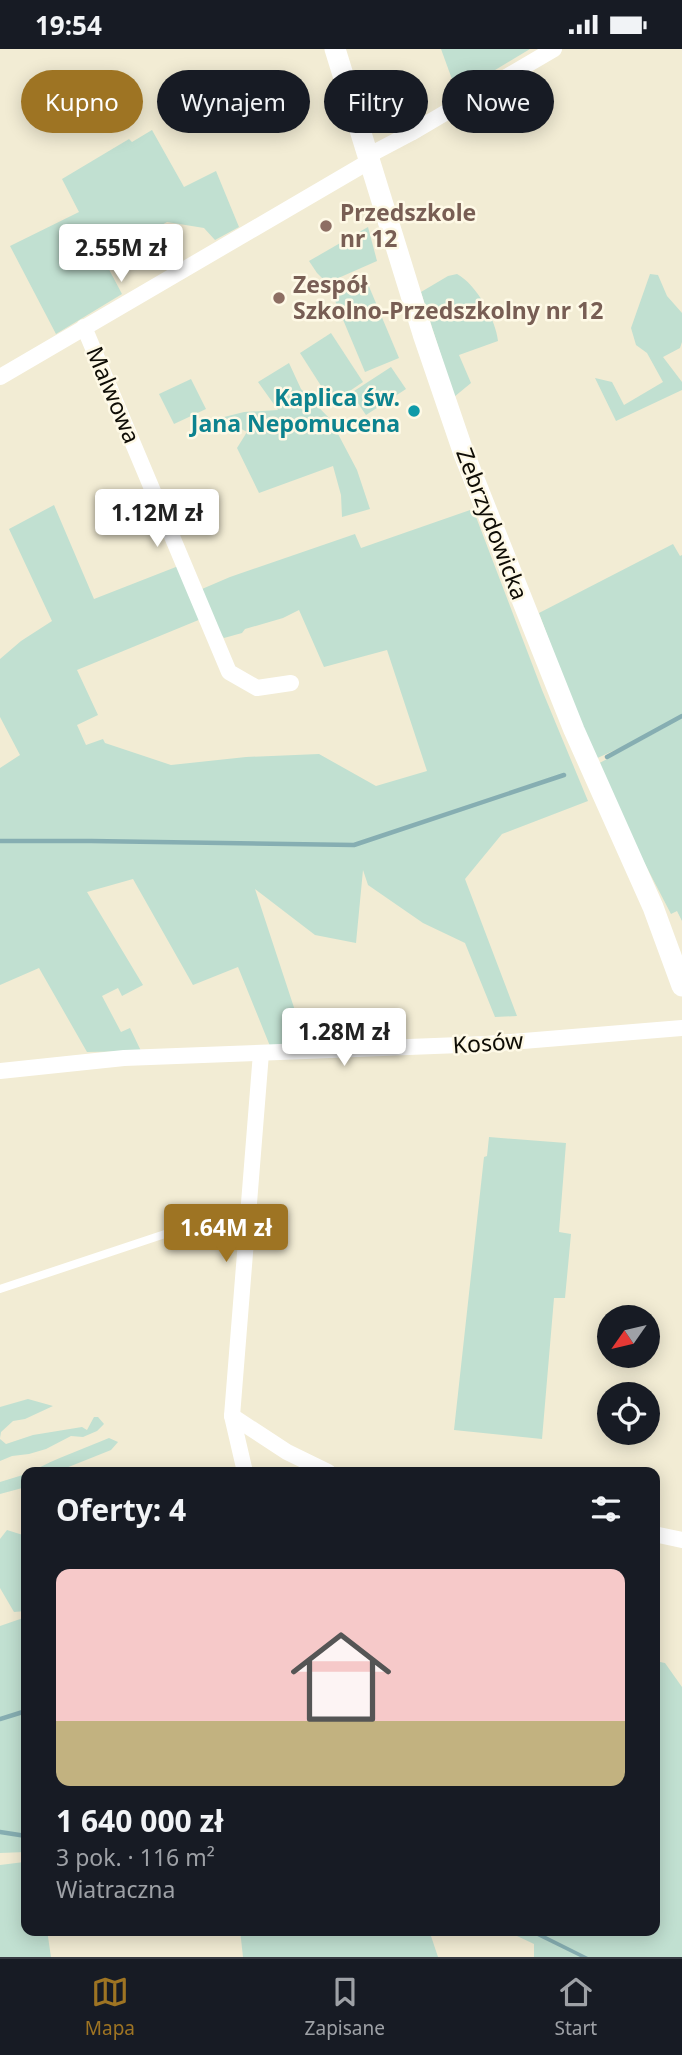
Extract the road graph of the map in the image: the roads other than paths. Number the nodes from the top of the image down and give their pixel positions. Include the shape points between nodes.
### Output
1 (335, 49) edge
2 (554, 49) edge
3 (369, 159) junction
4 (84, 327) junction
5 (0, 377) edge
6 (291, 683) dead end
7 (680, 975) edge
8 (682, 1028) edge
9 (261, 1053) junction
10 (0, 1072) edge
11 (250, 1205) junction
12 (0, 1289) edge
13 (232, 1416) junction
14 (244, 1467) edge
15 (318, 1467) edge
16 (660, 1535) edge
17 (682, 1540) edge

1 - 3 street, Zebrzydowicka
2 - 3 street
3 - 4 street
3 - 7 street, Zebrzydowicka via 469,466 574,730
4 - 5 street
4 - 6 street, Malwowa via 229,672 257,688
8 - 9 street, Kosów via 486,1044
9 - 10 street, Kosów via 124,1059
9 - 11 street
11 - 12 lane
11 - 13 street
13 - 14 street
13 - 15 street
16 - 17 street

